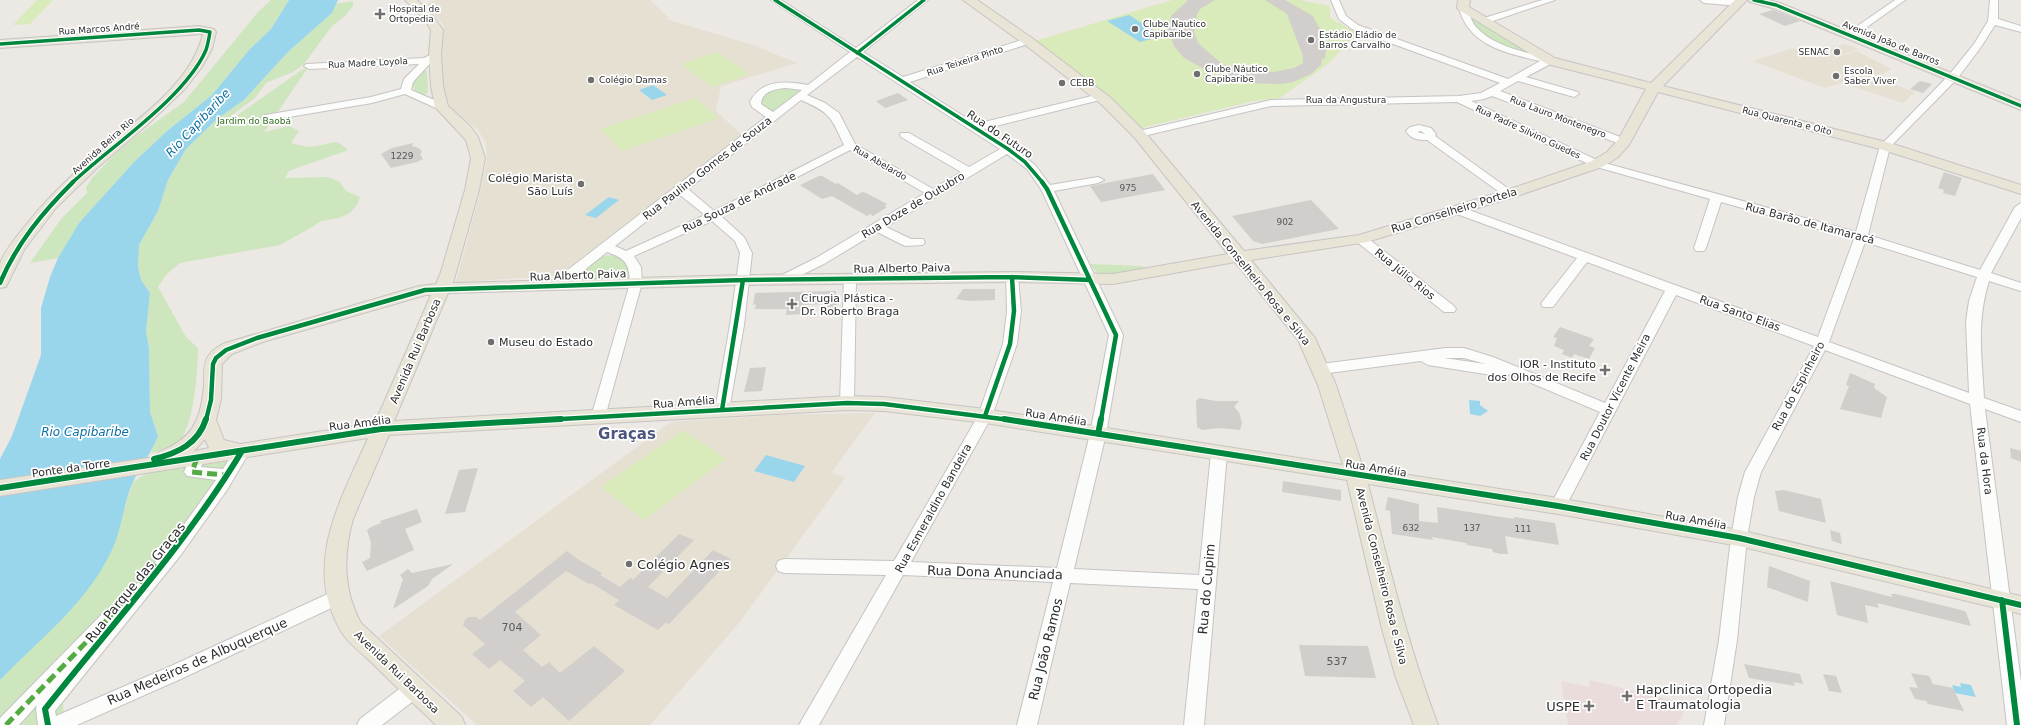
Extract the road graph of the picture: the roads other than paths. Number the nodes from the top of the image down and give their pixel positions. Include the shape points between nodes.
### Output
1 (414, 0) edge
2 (775, 0) edge
3 (924, 0) edge
4 (969, 0) edge
5 (1335, 0) edge
6 (1551, 0) edge
7 (1704, 0) edge
8 (1754, 0) edge
9 (1901, 0) edge
10 (1994, 0) edge
11 (1740, 1) edge
12 (1463, 4) edge
13 (1484, 21) junction
14 (1993, 21) junction
15 (2021, 29) edge
16 (199, 30) joint
17 (1850, 35) junction
18 (1028, 41) junction
19 (0, 44) edge
20 (857, 53) junction
21 (431, 57) junction
22 (1550, 61) junction
23 (309, 66) dead end
24 (1953, 77) junction
25 (1513, 80) junction
26 (902, 81) junction
27 (1654, 87) junction
28 (809, 88) junction
29 (406, 90) junction
30 (1492, 92) junction
31 (1574, 94) dead end
32 (800, 96) junction
33 (1100, 97) junction
34 (1459, 99) junction
35 (2021, 106) edge
36 (442, 107) junction
37 (773, 117) junction
38 (265, 118) dead end
39 (974, 128) junction
40 (1139, 134) junction
41 (905, 135) dead end
42 (1429, 137) dead end
43 (1624, 142) junction
44 (850, 146) junction
45 (1885, 146) junction
46 (1008, 149) junction
47 (1597, 164) junction
48 (969, 172) junction
49 (1098, 180) dead end
50 (680, 189) junction
51 (1047, 189) junction
52 (2021, 190) edge
53 (933, 193) junction
54 (1509, 194) junction
55 (1716, 198) junction
56 (2021, 207) edge
57 (1458, 210) junction
58 (714, 216) junction
59 (876, 227) junction
60 (1861, 237) junction
61 (1361, 239) junction
62 (919, 242) dead end
63 (605, 247) junction
64 (1700, 248) dead end
65 (627, 255) junction
66 (1237, 257) junction
67 (1584, 257) junction
68 (820, 262) junction
69 (3, 266) edge
70 (1984, 275) junction
71 (1012, 277) junction
72 (850, 279) junction
73 (743, 280) junction
74 (783, 280) junction
75 (827, 280) junction
76 (1090, 280) junction
77 (0, 282) edge
78 (636, 283) junction
79 (557, 285) junction
80 (2021, 287) edge
81 (442, 288) junction
82 (1672, 288) junction
83 (1548, 304) dead end
84 (1449, 309) dead end
85 (1822, 343) junction
86 (1321, 369) junction
87 (1977, 401) junction
88 (847, 403) junction
89 (722, 410) junction
90 (1608, 410) junction
91 (985, 416) junction
92 (598, 417) junction
93 (2021, 417) edge
94 (207, 421) junction
95 (382, 429) junction
96 (1098, 434) junction
97 (242, 451) junction
98 (1219, 454) junction
99 (197, 458) junction
100 (147, 464) junction
101 (1356, 475) junction
102 (0, 482) edge
103 (0, 488) edge
104 (1558, 506) junction
105 (1739, 538) junction
106 (784, 566) dead end
107 (900, 568) junction
108 (1063, 575) junction
109 (1206, 582) junction
110 (338, 597) junction
111 (2011, 602) edge
112 (414, 689) junction
113 (6, 725) edge
114 (48, 725) edge
115 (56, 725) edge
116 (367, 725) edge
117 (453, 725) edge
118 (809, 725) edge
119 (1027, 725) edge
120 (1194, 725) edge
121 (1426, 725) edge
122 (1714, 725) edge
123 (2017, 725) edge

1 - 21 main road via 437,30
2 - 20 street, Rua do Futuro
3 - 20 street, Rua Paulino Gomes de Souza
4 - 18 main road, Avenida Conselheiro Rosa e Silva
5 - 25 street via 1342,17 1355,27
6 - 13 street
7 - 11 street
8 - 17 main road, Avenida João de Barros via 1776,5
9 - 17 street via 1886,6
10 - 14 street
11 - 27 main road, Rua Conselheiro Portela
12 - 13 main road, Rua Quarenta e Oito
12 - 22 street, Rua Quarenta e Oito via 1464,14 1470,26 1484,38 1514,51
13 - 22 main road, Rua Quarenta e Oito
14 - 15 street
14 - 24 street, Rua do Espinheiro
16 - 19 main road, Rua Marcos André
16 - 69 main road, Avenida Beira Rio via 210,32 210,38 194,70 166,101 56,200
17 - 24 main road, Avenida João de Barros
18 - 26 street, Rua Teixeira Pinto
18 - 33 main road, Avenida Conselheiro Rosa e Silva
20 - 26 street, Rua do Futuro
20 - 28 street, Rua Paulino Gomes de Souza
21 - 23 street, Rua Madre Loyola
21 - 29 street via 408,81
21 - 36 main road
22 - 25 street, Rua da Angustura
22 - 27 main road, Rua Quarenta e Oito
24 - 35 main road, Avenida João de Barros
24 - 45 street, Rua do Espinheiro
25 - 30 street, Rua da Angustura
25 - 31 street
26 - 39 street, Rua do Futuro
27 - 43 main road, Rua Conselheiro Portela
27 - 45 main road, Rua Quarenta e Oito
28 - 32 street, Rua Paulino Gomes de Souza
28 - 37 street via 781,85 759,94 756,105
29 - 36 street, Avenida Rui Barbosa
29 - 38 street via 372,100
30 - 34 street, Rua da Angustura via 1484,96
30 - 43 street, Rua Lauro Montenegro
32 - 37 street, Rua Paulino Gomes de Souza
32 - 44 street, Rua Abelardo via 821,105 835,115
33 - 39 street
33 - 40 main road, Avenida Conselheiro Rosa e Silva
34 - 40 street, Rua da Angustura via 1271,103
34 - 47 street, Rua Padre Silvino Guedes
36 - 81 main road, Avenida Rui Barbosa via 463,125 473,140 478,158 459,238
37 - 50 street, Rua Paulino Gomes de Souza
39 - 46 street, Rua do Futuro
40 - 66 main road, Avenida Conselheiro Rosa e Silva
41 - 48 street
42 - 54 street
43 - 47 main road, Rua Conselheiro Portela via 1612,155
44 - 53 street, Rua Abelardo
44 - 58 street, Rua Souza de Andrade
45 - 52 main road, Rua Quarenta e Oito
45 - 60 street, Rua do Espinheiro
46 - 48 street, Rua Doze de Outubro
46 - 51 street, Rua do Futuro via 1031,167
47 - 54 main road, Rua Conselheiro Portela
47 - 55 street, Rua Barão de Itamaracá
48 - 53 street, Rua Doze de Outubro
49 - 51 street
50 - 58 street
50 - 63 street, Rua Paulino Gomes de Souza
51 - 76 street, Rua do Futuro
53 - 59 street, Rua Doze de Outubro
54 - 57 main road, Rua Conselheiro Portela
55 - 60 street, Rua Barão de Itamaracá
55 - 64 street
56 - 70 street, Rua da Hora
57 - 61 main road, Rua Conselheiro Portela
57 - 67 street, Rua Santo Elias
58 - 65 street, Rua Souza de Andrade
58 - 73 street via 740,240 746,253
59 - 62 street via 909,243
59 - 68 street, Rua Doze de Outubro
60 - 70 street, Rua Barão de Itamaracá
60 - 85 street, Rua do Espinheiro
61 - 66 main road, Rua Conselheiro Portela
61 - 84 street, Rua Júlio Rios
63 - 65 street
63 - 79 street, Rua Paulino Gomes de Souza
65 - 78 street via 635,265
66 - 76 main road, Rua Conselheiro Portela via 1133,276
66 - 86 main road, Avenida Conselheiro Rosa e Silva via 1306,338
67 - 82 street, Rua Santo Elias
67 - 83 street
68 - 74 street, Rua Doze de Outubro
68 - 75 street via 822,274
69 - 77 main road, Avenida Beira Rio
70 - 80 street, Rua Barão de Itamaracá
70 - 87 street, Rua da Hora via 1973,322
71 - 72 main road, Rua Alberto Paiva
71 - 76 main road, Rua Alberto Paiva
71 - 91 street, Rua Esmeraldino Bandeira via 1014,311 1010,344
72 - 75 main road, Rua Alberto Paiva
72 - 88 street
73 - 74 main road, Rua Alberto Paiva
73 - 78 main road, Rua Alberto Paiva
73 - 89 street
74 - 75 main road, Rua Alberto Paiva
76 - 96 street, Rua do Futuro via 1116,335
78 - 79 main road, Rua Alberto Paiva
78 - 92 street
79 - 81 main road, Rua Alberto Paiva
81 - 94 main road, Rua Alberto Paiva via 425,290 257,338 222,353 213,364 213,386
81 - 95 main road, Avenida Rui Barbosa
82 - 85 street, Rua Santo Elias
82 - 90 street, Rua Doutor Vicente Meira
85 - 87 street, Rua Santo Elias
85 - 105 street, Rua do Espinheiro via 1753,472
86 - 90 street via 1413,358 1526,375
86 - 101 main road, Avenida Conselheiro Rosa e Silva
87 - 93 street, Rua Santo Elias
87 - 111 street, Rua da Hora
88 - 89 main road, Rua Amélia
88 - 91 main road, Rua Amélia via 884,404
89 - 92 main road, Rua Amélia
90 - 104 street, Rua Doutor Vicente Meira
91 - 96 main road, Rua Amélia
91 - 107 street, Rua Esmeraldino Bandeira
92 - 95 main road, Rua Amélia
94 - 97 main road via 217,445
94 - 100 main road, Rua Alberto Paiva via 194,441 183,449
95 - 97 main road, Rua Amélia
95 - 110 main road, Avenida Rui Barbosa via 336,538
96 - 98 main road, Rua Amélia
96 - 108 street, Rua João Ramos
97 - 99 main road, Rua Amélia
97 - 114 street, Rua Parque das Graças via 208,509 45,709
98 - 101 main road, Rua Amélia
98 - 109 street, Rua do Cupim
99 - 100 main road, Rua Amélia
99 - 113 street via 192,472 224,475 177,540 128,596
100 - 102 main road, Ponte da Torre
100 - 103 main road, Ponte da Torre
101 - 104 main road, Rua Amélia
101 - 121 main road, Avenida Conselheiro Rosa e Silva via 1403,665
104 - 105 main road, Rua Amélia
105 - 111 main road, Rua Amélia
105 - 122 street, Rua do Espinheiro via 1728,640
106 - 107 street, Rua Dona Anunciada
107 - 108 street, Rua Dona Anunciada
107 - 118 street, Rua Esmeraldino Bandeira
108 - 109 street, Rua Dona Anunciada
108 - 119 street, Rua João Ramos
109 - 120 street, Rua do Cupim
110 - 112 main road, Avenida Rui Barbosa via 353,630
110 - 115 street, Rua Medeiros de Albuquerque
111 - 123 street, Rua da Hora
112 - 116 street
112 - 117 main road, Avenida Rui Barbosa

